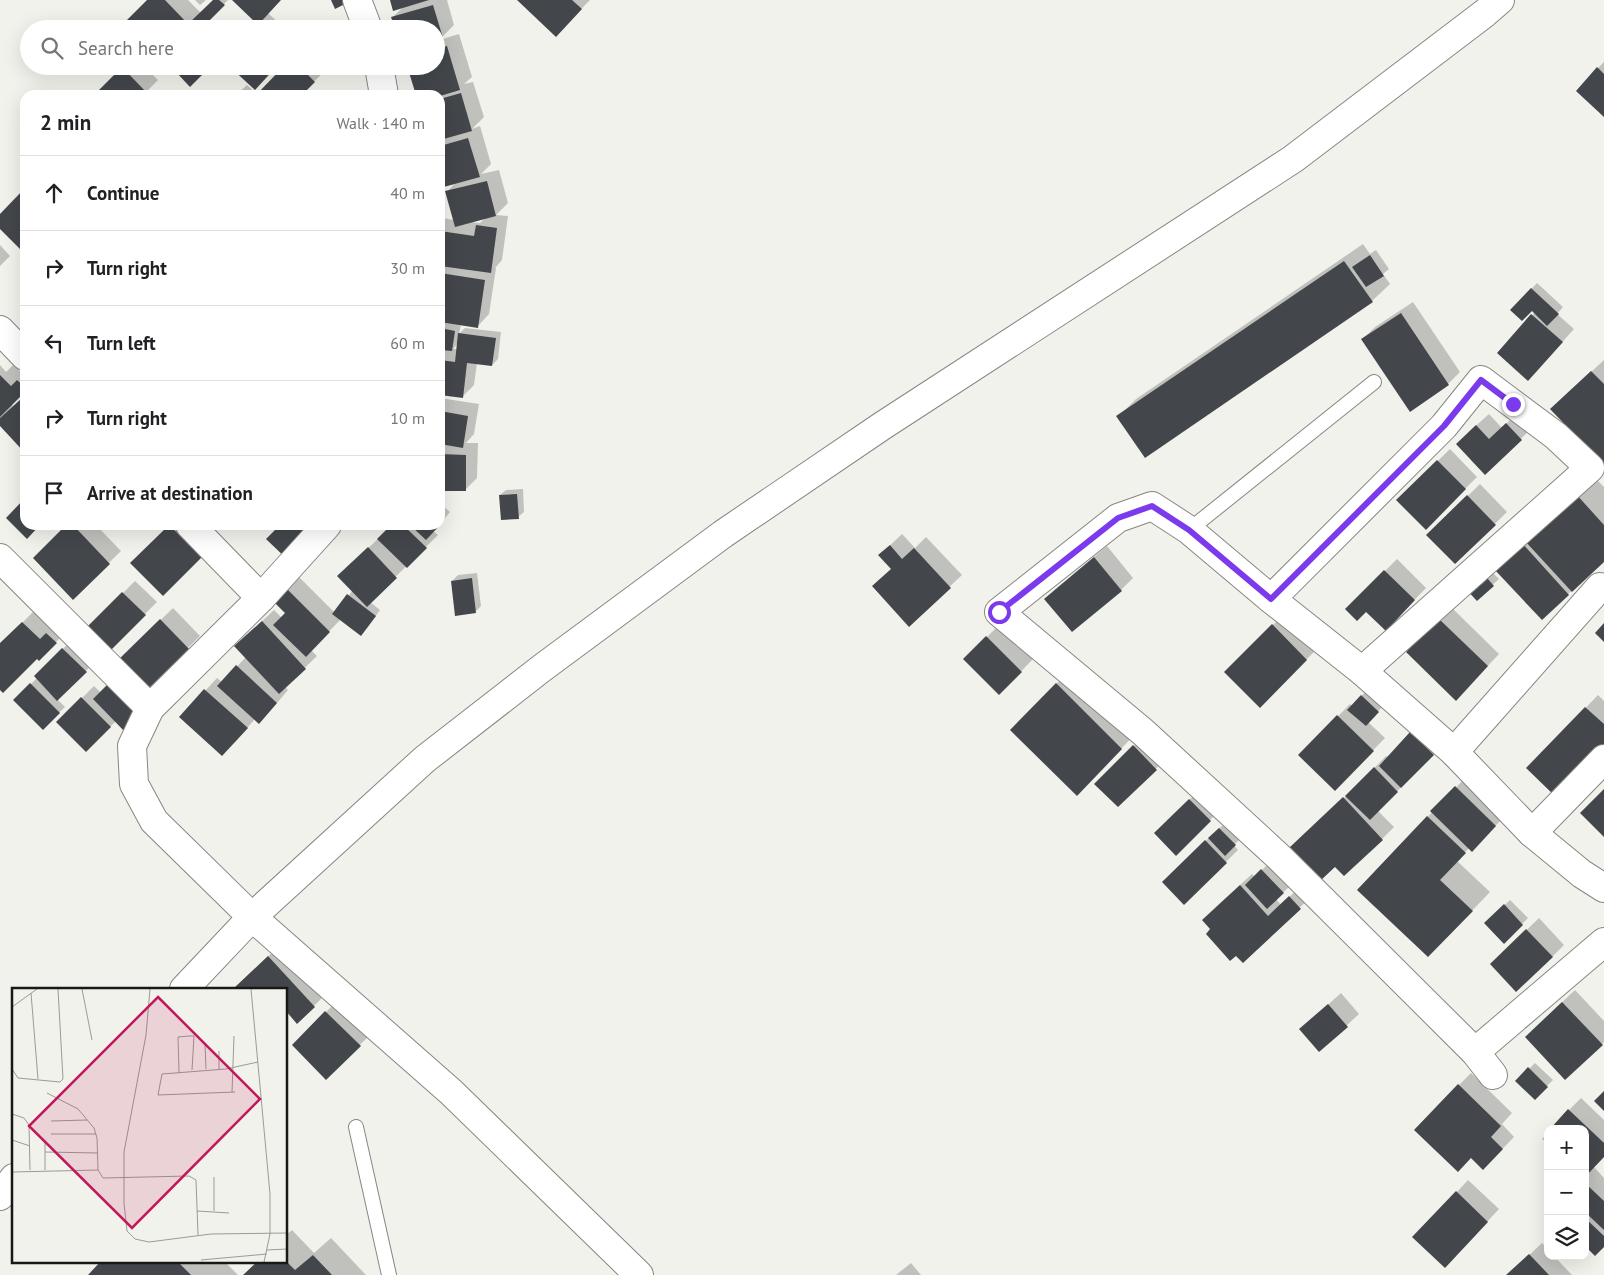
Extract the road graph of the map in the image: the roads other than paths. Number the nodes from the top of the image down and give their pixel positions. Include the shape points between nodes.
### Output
1 (357, 0) edge
2 (1500, 0) edge
3 (365, 20) edge
4 (381, 75) edge
5 (383, 90) edge
6 (0, 330) edge
7 (20, 351) edge
8 (1374, 382) dead end
9 (195, 530) edge
10 (322, 530) edge
11 (1189, 530) junction
12 (0, 558) edge
13 (1600, 587) dead end
14 (261, 598) junction
15 (1271, 599) junction
16 (1362, 670) junction
17 (150, 708) junction
18 (1454, 752) junction
19 (1604, 759) edge
20 (1532, 833) junction
21 (1604, 888) edge
22 (252, 917) junction
23 (1604, 942) edge
24 (185, 988) edge
25 (1475, 1052) junction
26 (1493, 1075) dead end
27 (356, 1127) dead end
28 (12, 1181) edge
29 (0, 1196) edge
30 (389, 1275) edge
31 (639, 1275) edge

1 - 3 street
2 - 22 street via 1293,159 890,421 723,534 425,759
4 - 5 street
6 - 7 street
8 - 11 lane
9 - 14 street
10 - 14 street
11 - 15 street
11 - 25 street via 1152,506 1118,518 999,612 1143,732 1280,858
12 - 17 street
13 - 18 street
14 - 17 street
15 - 16 street
15 - 16 street via 1444,426 1481,380 1556,436 1590,468
16 - 18 street
17 - 22 street via 132,746 134,784 154,821
18 - 20 street
19 - 20 street
20 - 21 street
22 - 24 street
22 - 31 street via 451,1092
23 - 25 street
25 - 26 street
27 - 30 lane
28 - 29 street

